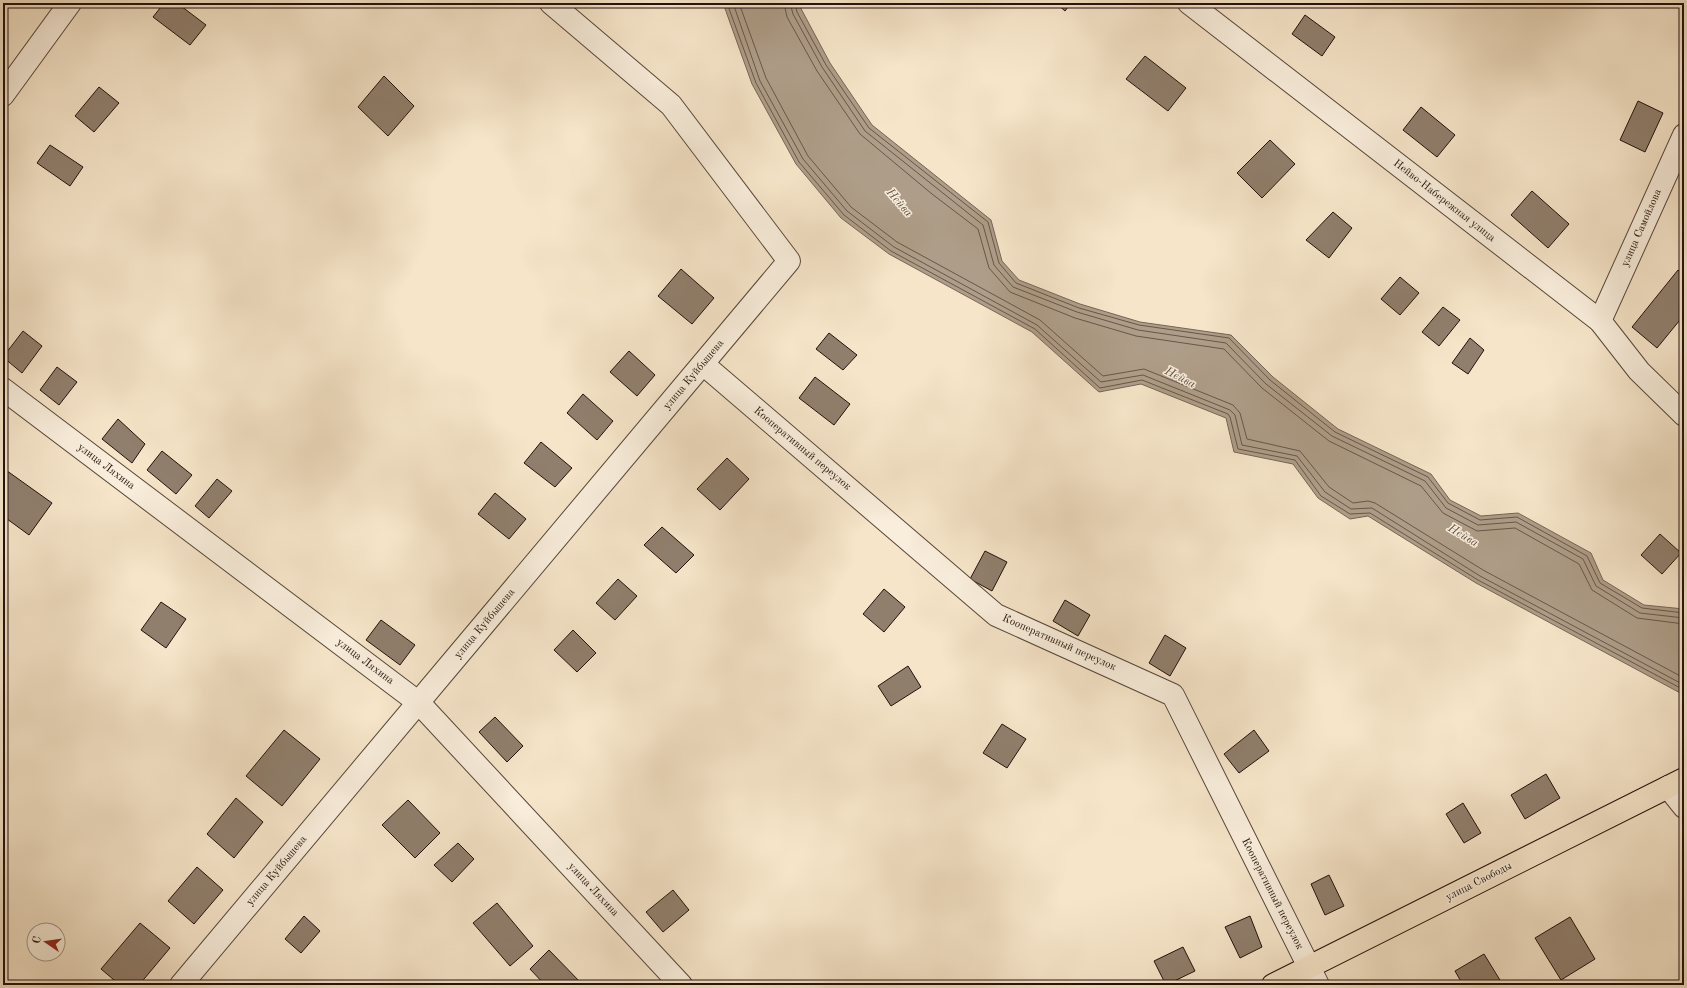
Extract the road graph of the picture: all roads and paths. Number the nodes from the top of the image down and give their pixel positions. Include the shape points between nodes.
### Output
1 (70, 3) edge
2 (551, 3) edge
3 (1188, 3) edge
4 (3, 95) edge
5 (1684, 135) edge
6 (1600, 321) junction
7 (703, 364) junction
8 (3, 389) edge
9 (1684, 415) edge
10 (419, 703) junction
11 (1676, 783) edge
12 (1684, 807) edge
13 (1313, 977) edge
14 (181, 985) edge
15 (681, 985) edge
16 (1273, 985) edge

1 - 4 street
2 - 7 street, улица Куйбышева via 671,105 789,261
3 - 6 street, Нейво-Набережная улица
5 - 6 street, улица Самойлова
6 - 9 street, Нейво-Набережная улица via 1639,371
7 - 10 street, улица Куйбышева
7 - 13 street, Кооперативный переулок via 996,615 1173,695
8 - 10 street, улица Ляхина
10 - 14 street, улица Куйбышева
10 - 15 street, улица Ляхина
11 - 12 street
11 - 13 main road, улица Свободы
13 - 16 main road, улица Свободы

